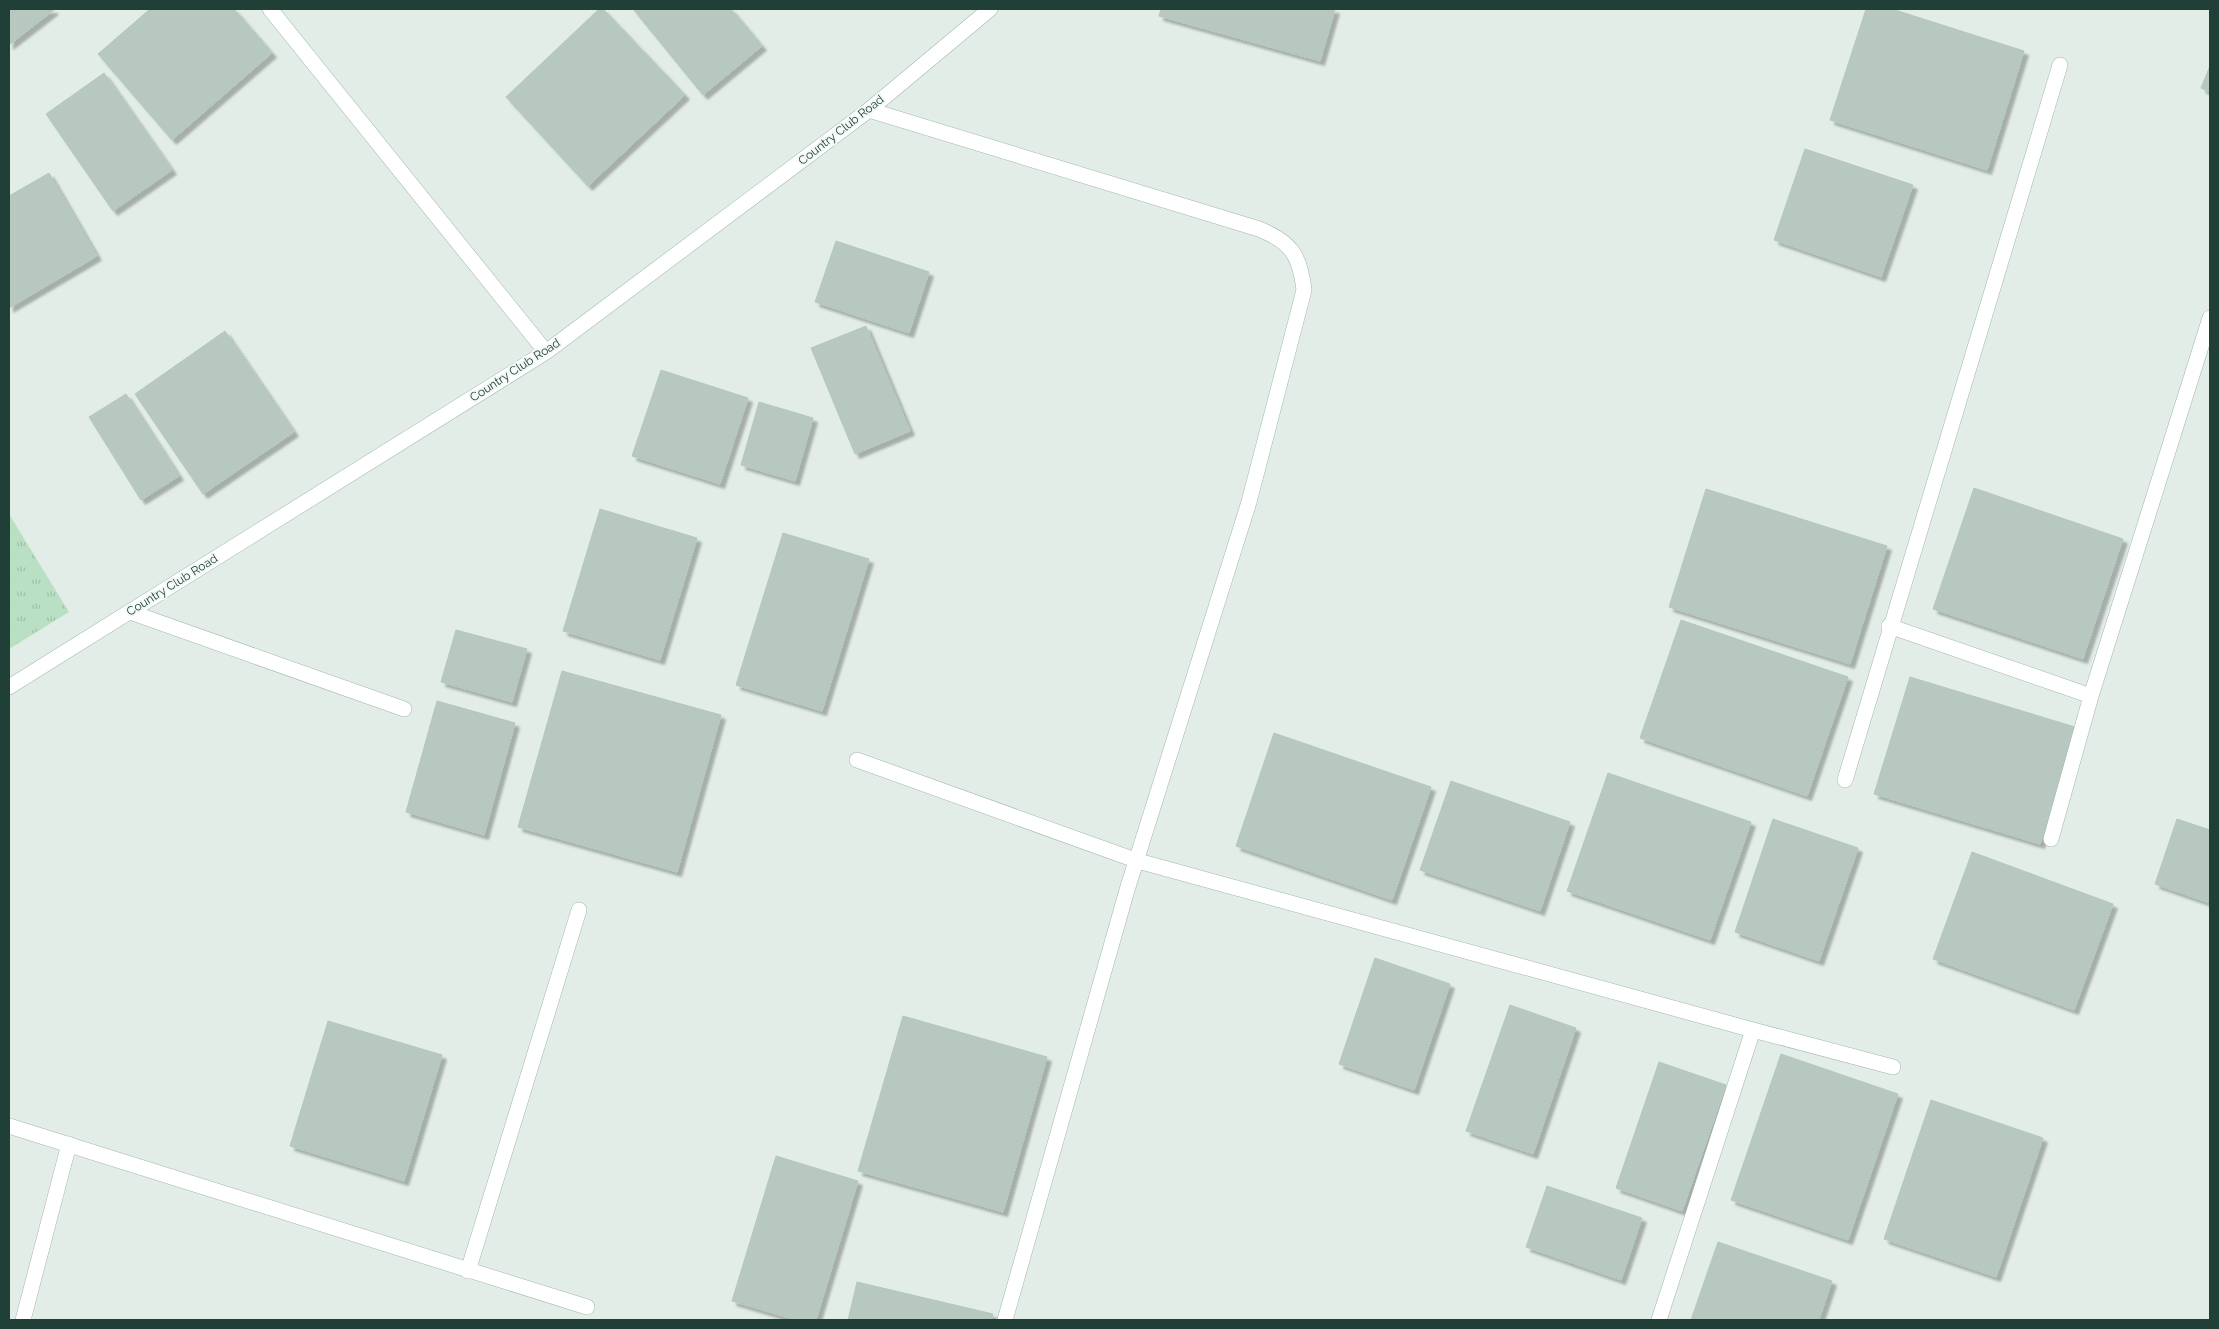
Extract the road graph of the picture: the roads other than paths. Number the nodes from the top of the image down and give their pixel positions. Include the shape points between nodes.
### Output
1 (270, 9) edge
2 (990, 9) edge
3 (2060, 65) dead end
4 (869, 110) junction
5 (2210, 318) edge
6 (546, 352) junction
7 (130, 612) junction
8 (1889, 626) junction
9 (9, 686) edge
10 (2091, 696) junction
11 (404, 709) dead end
12 (857, 760) dead end
13 (1845, 780) dead end
14 (2051, 840) dead end
15 (1138, 861) junction
16 (579, 910) dead end
17 (1754, 1030) junction
18 (1893, 1067) dead end
19 (9, 1126) edge
20 (69, 1144) junction
21 (468, 1271) junction
22 (588, 1307) dead end
23 (24, 1320) edge
24 (1005, 1320) edge
25 (1659, 1320) edge

1 - 6 street
2 - 4 street, Country Club Road
3 - 8 street
4 - 6 street, Country Club Road
4 - 15 street via 1259,229 1278,237 1288,246 1302,269 1304,290 1249,502
5 - 10 street
6 - 7 street, Country Club Road
7 - 9 street, Country Club Road
7 - 11 street
8 - 10 street
8 - 13 street
10 - 14 street
12 - 15 street
15 - 17 street
15 - 24 street
16 - 21 street
17 - 18 street
17 - 25 street
19 - 20 street
20 - 21 street
20 - 23 street
21 - 22 street

